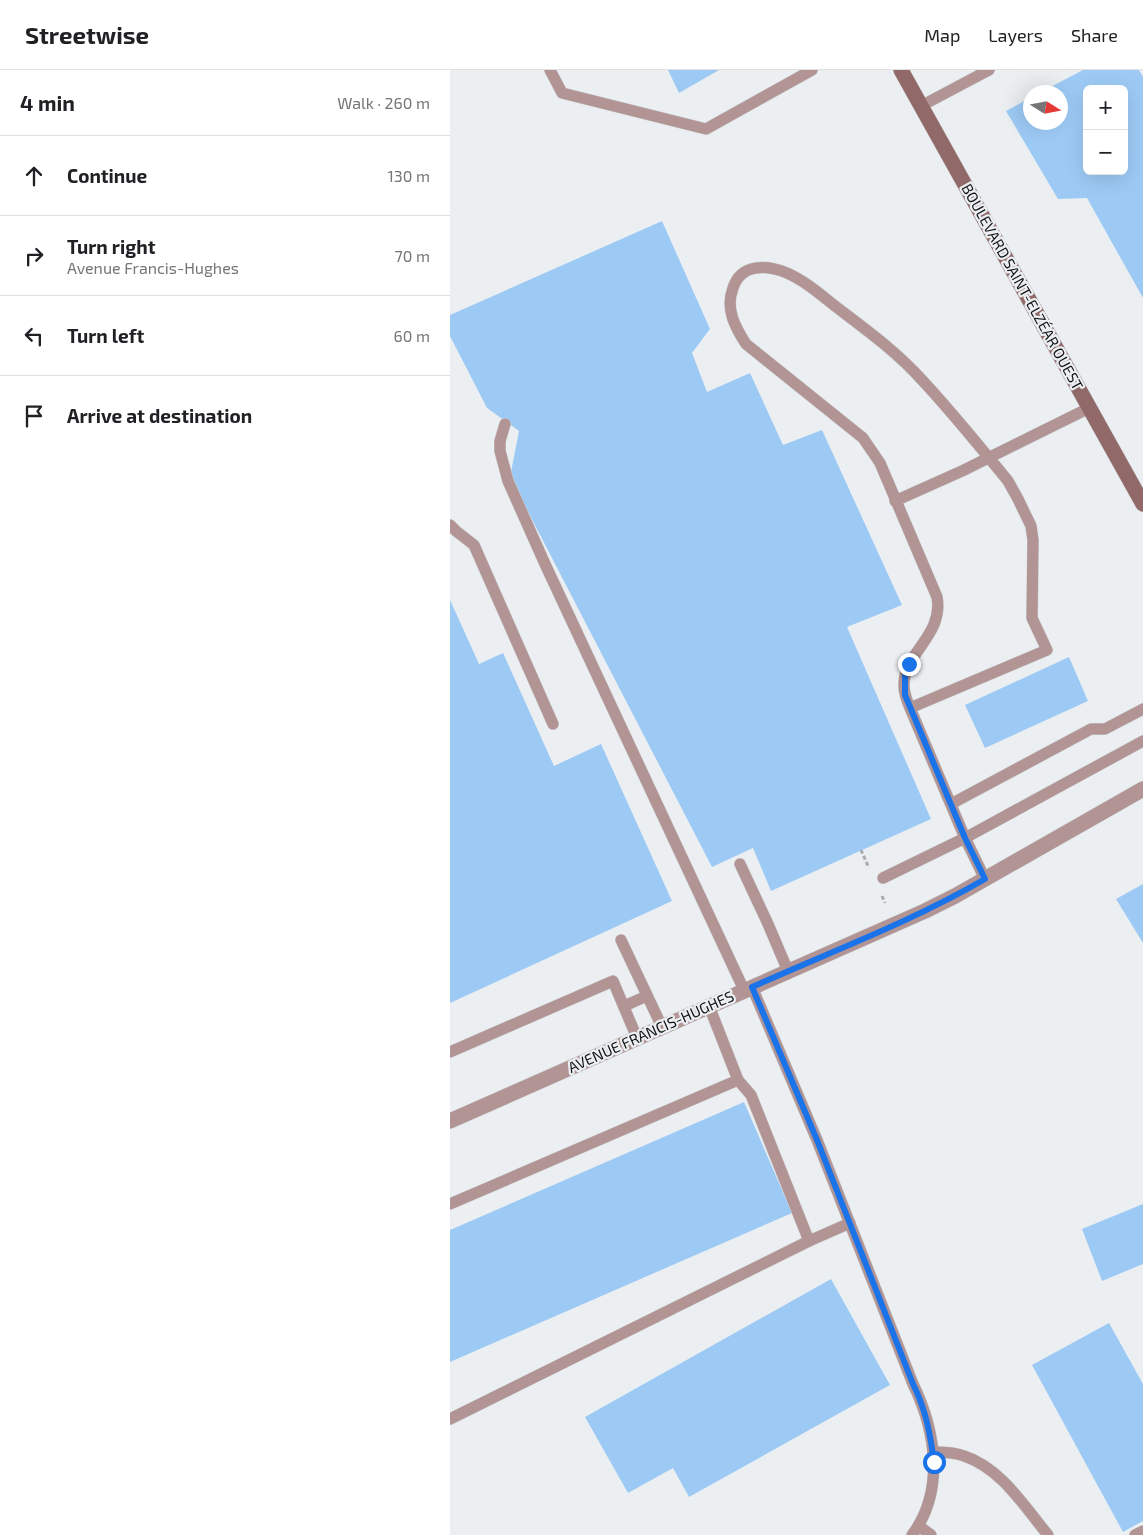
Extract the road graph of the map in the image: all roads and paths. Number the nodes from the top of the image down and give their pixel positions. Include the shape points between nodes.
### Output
1 (550, 70) edge
2 (812, 70) edge
3 (901, 70) edge
4 (989, 70) edge
5 (921, 106) junction
6 (1089, 408) junction
7 (505, 424) dead end
8 (988, 458) junction
9 (895, 501) junction
10 (1143, 504) edge
11 (450, 525) edge
12 (910, 708) junction
13 (1143, 709) edge
14 (553, 724) dead end
15 (1143, 741) edge
16 (1143, 789) edge
17 (951, 804) junction
18 (965, 838) junction
19 (740, 864) dead end
20 (883, 878) dead end
21 (985, 879) junction
22 (621, 940) dead end
23 (788, 971) junction
24 (748, 988) junction
25 (647, 996) junction
26 (624, 1006) junction
27 (709, 1006) junction
28 (662, 1027) junction
29 (637, 1038) junction
30 (450, 1052) edge
31 (738, 1080) junction
32 (450, 1121) edge
33 (450, 1204) edge
34 (850, 1223) junction
35 (808, 1241) junction
36 (450, 1419) edge
37 (933, 1452) junction
38 (915, 1530) edge
39 (1143, 1531) edge
40 (931, 1535) edge
41 (1048, 1535) edge
42 (1135, 1535) edge

1 - 2 lane via 562,93 706,129
3 - 5 street, BOULEVARD SAINT-ELZÉAR OUEST
4 - 5 lane
5 - 6 street, BOULEVARD SAINT-ELZÉAR OUEST
6 - 8 lane
6 - 10 street, BOULEVARD SAINT-ELZÉAR OUEST
7 - 24 lane via 500,451 508,481
8 - 9 lane
8 - 9 lane via 921,379 879,339 787,273 760,268 742,272 733,287 730,305 735,327 746,344 863,438 880,463
8 - 12 lane via 1008,481 1031,526 1032,618 1047,650
9 - 12 lane via 938,605 932,628 905,676 905,695
11 - 14 lane via 474,545
12 - 17 lane
13 - 17 lane via 1105,729 1091,729
15 - 18 lane
16 - 21 street, AVENUE FRANCIS-HUGHES
17 - 18 lane
18 - 20 lane
18 - 21 lane
19 - 23 lane
21 - 23 street, AVENUE FRANCIS-HUGHES via 917,914
22 - 25 lane
23 - 24 street, AVENUE FRANCIS-HUGHES
24 - 27 street, AVENUE FRANCIS-HUGHES
24 - 34 lane via 817,1140
25 - 26 lane
25 - 28 lane
26 - 29 lane
26 - 30 lane via 613,980
27 - 28 street, AVENUE FRANCIS-HUGHES
27 - 31 lane
28 - 29 street, AVENUE FRANCIS-HUGHES
29 - 32 street, AVENUE FRANCIS-HUGHES
31 - 33 lane
31 - 35 lane via 751,1095
34 - 35 lane
34 - 37 lane via 922,1403
35 - 36 lane
37 - 38 lane via 933,1486 929,1503
37 - 41 lane via 957,1454 980,1463 1004,1482
38 - 40 lane
39 - 42 lane

